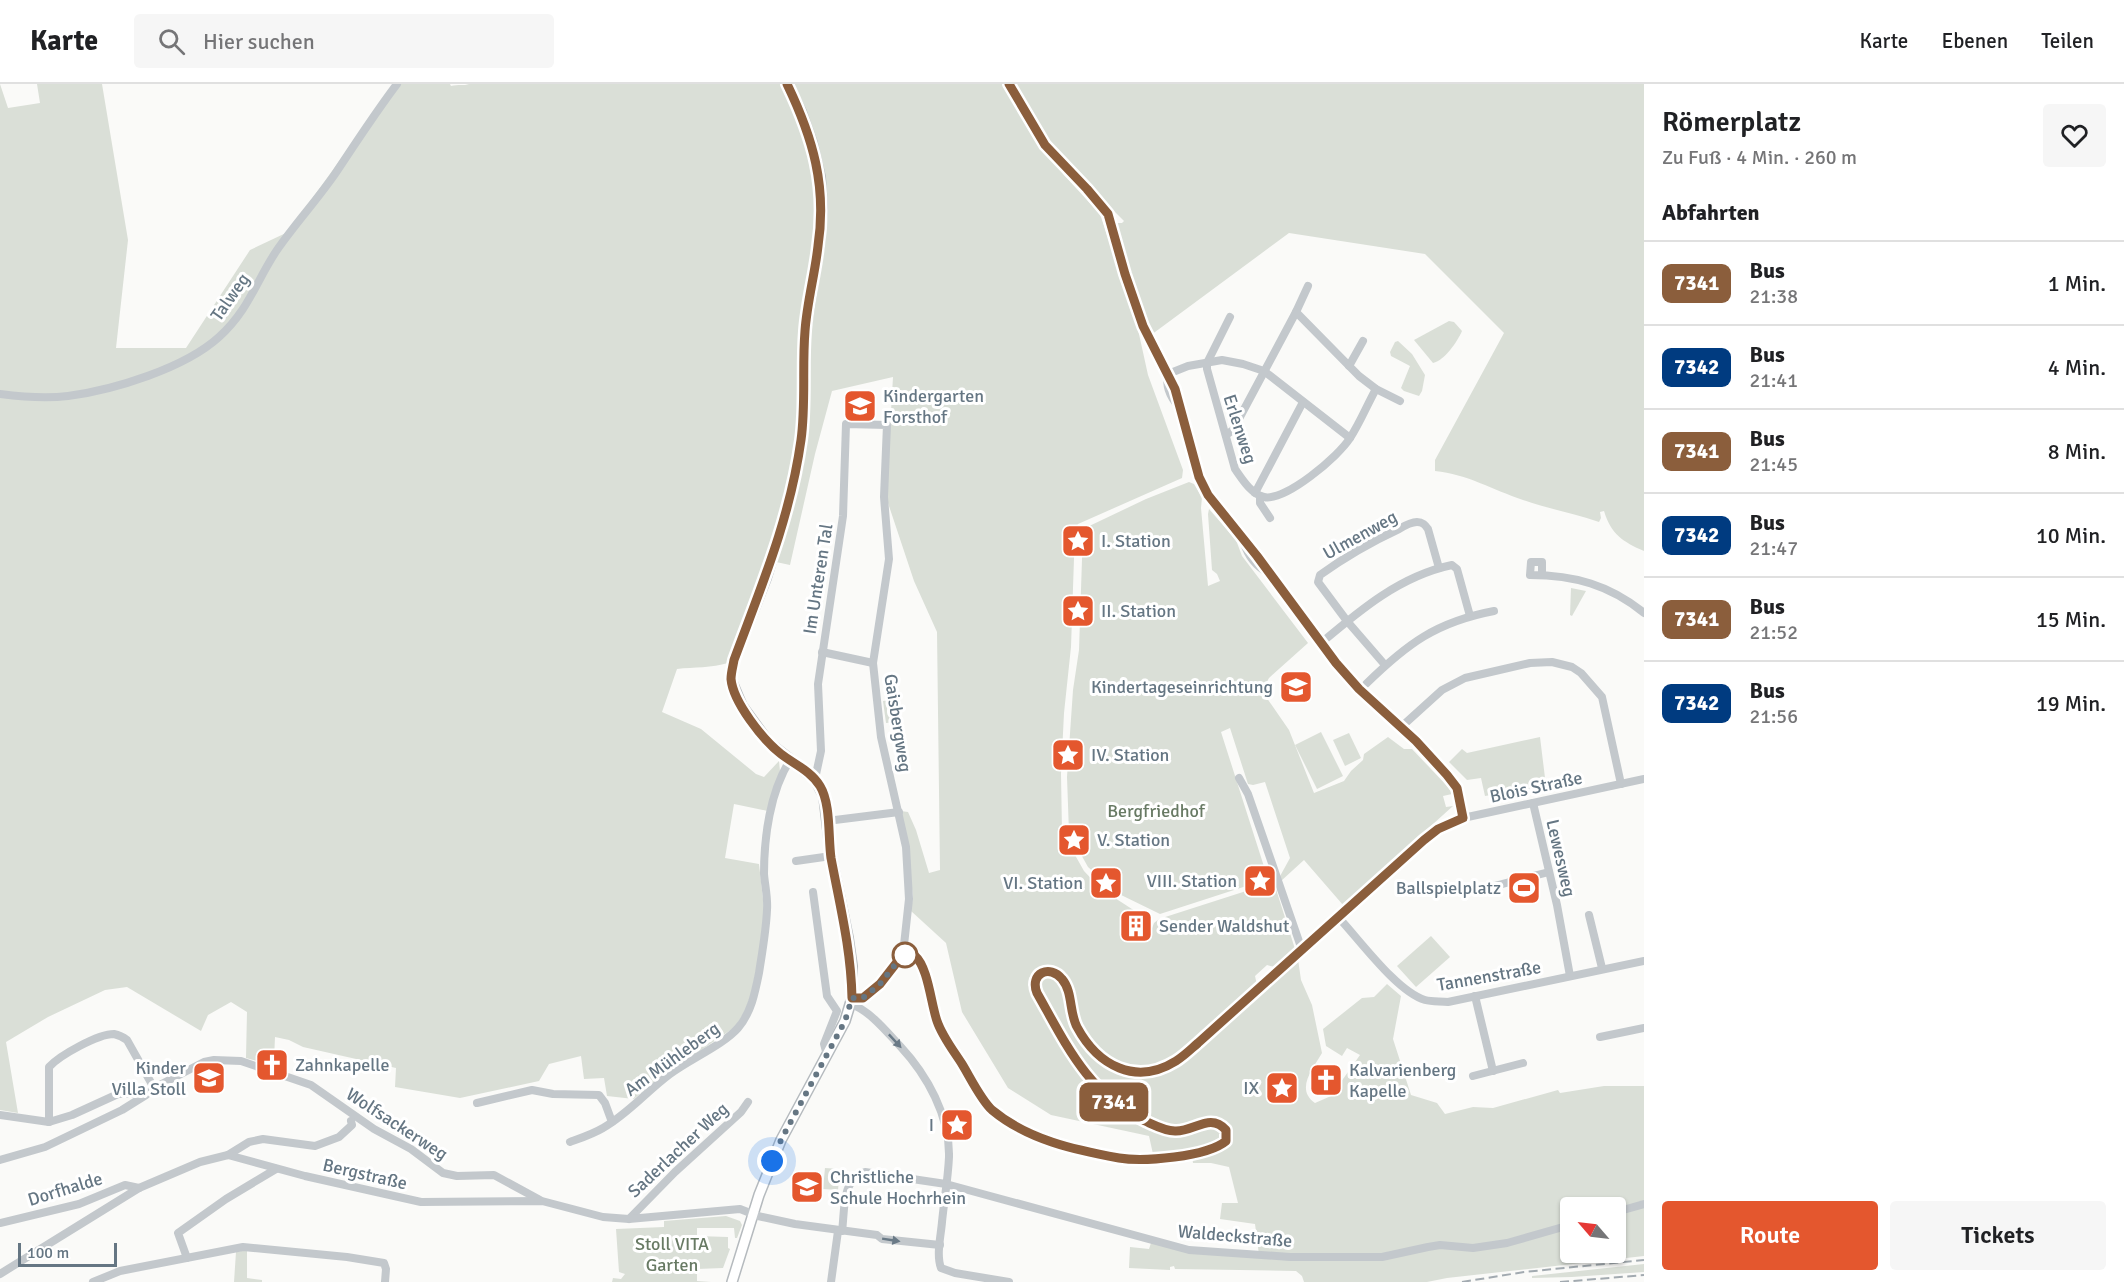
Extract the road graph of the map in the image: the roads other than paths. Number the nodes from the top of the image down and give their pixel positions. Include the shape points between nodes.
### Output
1 (397, 84) edge
2 (787, 84) edge
3 (1009, 84) edge
4 (1308, 286) dead end
5 (1296, 312) junction
6 (1230, 316) dead end
7 (1363, 341) dead end
8 (1207, 363) junction
9 (1349, 366) junction
10 (1264, 371) junction
11 (1168, 374) junction
12 (1376, 389) junction
13 (0, 394) edge
14 (1400, 401) dead end
15 (1303, 402) junction
16 (887, 425) joint
17 (1226, 435) junction
18 (1350, 438) junction
19 (1258, 495) junction
20 (1270, 518) dead end
21 (1438, 568) junction
22 (1542, 575) dead end
23 (1494, 611) dead end
24 (1644, 613) edge
25 (1470, 616) junction
26 (1347, 621) junction
27 (1321, 643) junction
28 (822, 652) junction
29 (873, 663) junction
30 (1385, 666) junction
31 (1366, 684) dead end
32 (1400, 728) junction
33 (790, 760) junction
34 (1239, 778) dead end
35 (815, 779) junction
36 (1644, 779) edge
37 (1622, 784) junction
38 (1533, 803) junction
39 (899, 812) junction
40 (1463, 818) junction
41 (827, 821) junction
42 (831, 856) junction
43 (796, 861) dead end
44 (1549, 872) junction
45 (1475, 891) dead end
46 (813, 892) dead end
47 (1589, 915) dead end
48 (1338, 917) junction
49 (1558, 919) joint
50 (1302, 950) junction
51 (901, 957) junction
52 (1644, 960) edge
53 (1602, 969) junction
54 (1570, 976) junction
55 (1475, 996) junction
56 (851, 1001) junction
57 (1644, 1028) edge
58 (1600, 1037) dead end
59 (827, 1055) junction
60 (1523, 1063) dead end
61 (1493, 1071) junction
62 (1473, 1076) dead end
63 (154, 1088) junction
64 (147, 1094) junction
65 (748, 1102) dead end
66 (477, 1103) dead end
67 (0, 1114) edge
68 (351, 1121) dead end
69 (49, 1122) junction
70 (612, 1122) junction
71 (570, 1142) dead end
72 (228, 1155) junction
73 (0, 1160) edge
74 (276, 1168) junction
75 (946, 1184) junction
76 (139, 1188) junction
77 (542, 1201) junction
78 (1644, 1204) edge
79 (1626, 1209) edge
80 (753, 1214) junction
81 (629, 1219) junction
82 (0, 1223) edge
83 (1560, 1228) edge
84 (840, 1231) junction
85 (940, 1245) junction
86 (187, 1258) junction
87 (0, 1274) edge
88 (93, 1282) edge
89 (386, 1282) edge
90 (732, 1282) edge
91 (831, 1282) edge
92 (1009, 1282) edge

1 - 13 street, Talweg via 276,252 250,302 220,337 183,362 95,391 48,398
2 - 33 main road via 812,143 822,208 805,331 802,436 786,513 734,660 731,680 754,724
3 - 11 street via 1045,145 1108,214 1143,326
4 - 5 street
5 - 9 street
5 - 10 street
6 - 8 street
7 - 9 street
8 - 10 street via 1222,360
8 - 11 street
8 - 17 street, Erlenweg
9 - 12 street
10 - 15 street
10 - 17 street via 1233,430
11 - 27 street via 1169,393 1182,410 1199,477 1208,495
12 - 14 street
12 - 18 street
15 - 18 street
15 - 19 street
16 - 28 street, Im Unteren Tal via 846,424 843,516
16 - 29 street, Gaisbergweg via 884,497 889,560
17 - 19 street, Erlenweg via 1235,469
18 - 19 street via 1336,456 1311,476 1281,494 1268,498
19 - 20 street, Erlenweg
21 - 25 street via 1452,565 1457,569
21 - 26 street via 1388,591
21 - 26 street, Ulmenweg via 1428,529 1420,522 1348,555 1320,575 1318,582
22 - 24 street via 1597,584
23 - 25 street
25 - 30 street via 1420,637
26 - 27 street
26 - 30 street, Ulmenweg
27 - 32 street via 1359,689
28 - 29 street
28 - 35 street, Im Unteren Tal via 818,684 821,751
29 - 39 street, Gaisbergweg via 881,737
30 - 31 street
32 - 37 street via 1442,690 1466,678 1530,663 1552,662 1572,667 1602,697
32 - 40 street via 1457,788
33 - 35 main road
33 - 70 street, Am Mühleberg via 782,773 765,842 764,945 749,1011 738,1028 664,1078
34 - 50 street
35 - 41 main road via 824,796
36 - 37 street, Blois Straße
37 - 38 street, Blois Straße
38 - 40 street, Blois Straße
38 - 44 street, Lewesweg
39 - 41 street
39 - 51 street, Gaisbergweg via 909,899
40 - 48 street, Blois Straße via 1424,840
41 - 42 main road
42 - 43 street
42 - 56 main road via 852,966
44 - 45 street
44 - 49 street, Lewesweg
46 - 59 street via 827,996 837,1011 824,1044
47 - 53 street
48 - 50 street, Blois Straße
48 - 55 street, Tannenstraße via 1413,995 1426,1001 1448,1002
49 - 54 street, Tannenstraße
50 - 51 street, Blois Straße via 1177,1060 1137,1073 1112,1065 1084,1039 1074,1020 1063,979 1050,972 1038,976 1034,986 1037,993 1079,1067 1106,1096 1127,1112 1164,1129 1176,1131 1209,1122 1221,1124 1227,1132 1226,1141 1220,1146 1185,1155 1137,1160 1047,1141 991,1108 941,1031 919,959
51 - 56 street, Gaisbergweg via 880,984 863,998
52 - 53 street, Tannenstraße
53 - 54 street, Tannenstraße
54 - 55 street, Tannenstraße
55 - 61 street
56 - 59 main road
56 -> 75 street via 886,1031 916,1063 929,1084 946,1129
57 - 58 street
59 - 80 main road via 781,1140
60 - 61 street
61 - 62 street
63 - 64 street, Wolfsackerweg
63 - 69 street via 127,1040 112,1034 67,1053 50,1067
63 - 77 street, Wolfsackerweg via 204,1062 248,1063 310,1085 443,1173 494,1175
64 - 69 street via 118,1094
64 - 73 street, Wolfsackerweg via 45,1147
65 - 81 street, Saderlacher Weg
66 - 70 street, Am Mühleberg via 532,1090 598,1095
67 - 69 street
68 - 72 street via 352,1125 339,1137 315,1146 263,1138
70 - 71 street
72 - 74 street, Bergstraße
72 - 76 street, Bergstraße via 200,1162
74 - 77 street, Bergstraße via 421,1202
74 - 86 street via 178,1233
75 - 83 street, Waldeckstraße via 1189,1250 1382,1257 1440,1245 1473,1248 1507,1243
75 - 84 street, Waldeckstraße via 865,1172 856,1175 848,1185
75 - 85 street
76 - 82 street, Dorfhalde via 124,1185 79,1204
76 - 87 street, Bergstraße
77 - 81 street, Bergstraße via 603,1217
78 - 79 street
80 - 81 street, Bergstraße via 740,1209
80 - 84 street, Bergstraße
80 - 90 main road
84 -> 85 street, Bergstraße
84 - 91 street
85 - 92 street via 941,1268
86 - 88 street via 120,1270
86 - 89 street via 243,1246 347,1257 384,1263

